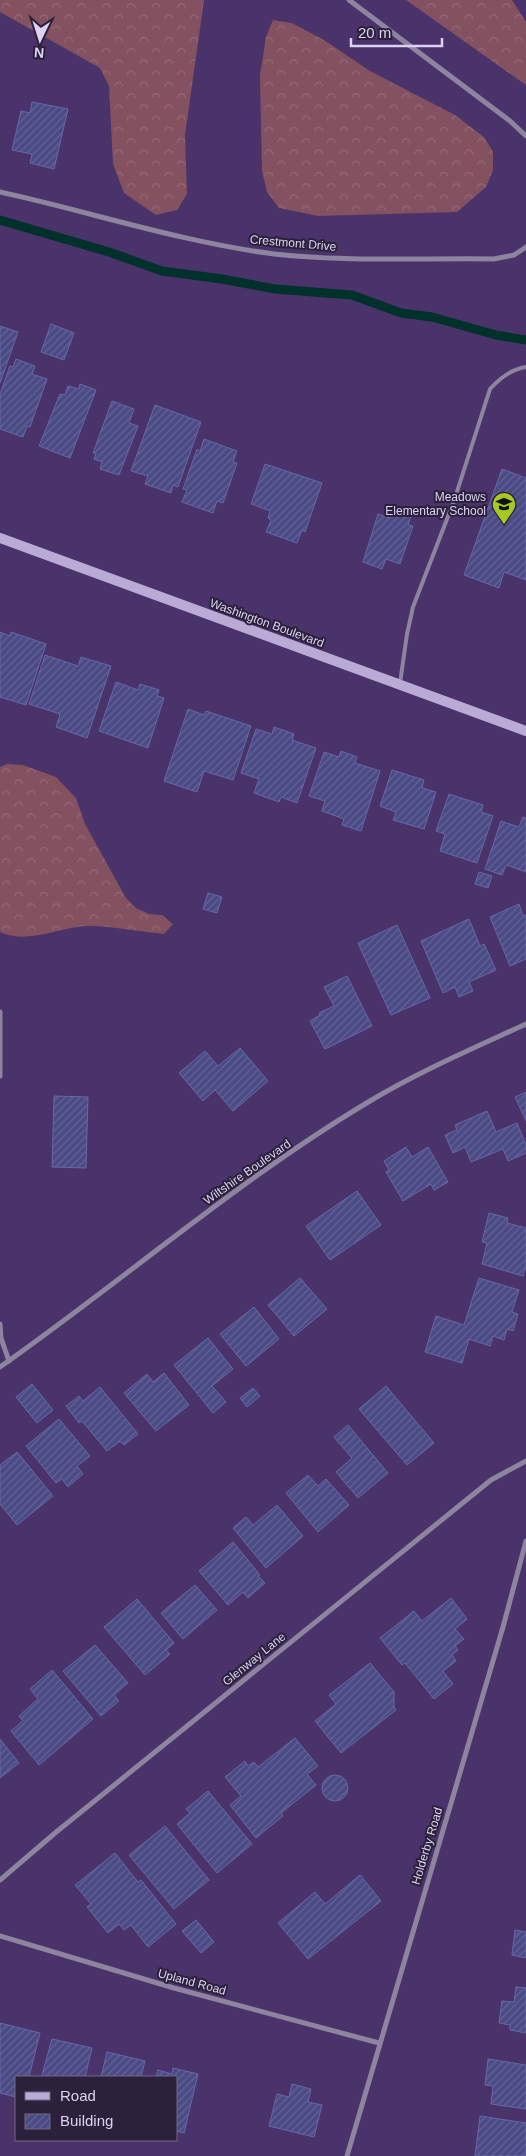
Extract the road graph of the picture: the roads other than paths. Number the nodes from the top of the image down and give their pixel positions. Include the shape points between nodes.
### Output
1 (349, 0) edge
2 (526, 136) edge
3 (0, 192) edge
4 (526, 247) edge
5 (526, 367) edge
6 (0, 538) edge
7 (400, 685) junction
8 (526, 731) edge
9 (0, 1012) edge
10 (526, 1024) edge
11 (0, 1076) edge
12 (0, 1324) edge
13 (10, 1361) junction
14 (0, 1368) edge
15 (526, 1460) edge
16 (526, 1541) edge
17 (0, 1880) edge
18 (0, 1936) edge
19 (379, 2043) junction
20 (347, 2156) edge

1 - 2 street
3 - 4 street, Crestmont Drive via 213,244 275,254 336,258 494,259 514,255
5 - 7 lane via 508,373 490,389 454,501 413,607
6 - 7 street, Washington Boulevard
7 - 8 street, Washington Boulevard
9 - 11 street
10 - 13 street, Wiltshire Boulevard via 371,1100 320,1133 188,1226
12 - 13 street via 1,1338
13 - 14 street, Wiltshire Boulevard
15 - 17 street, Glenway Lane via 490,1480
16 - 19 street, Holderby Road
18 - 19 street, Upland Road via 174,1988
19 - 20 street, Holderby Road

